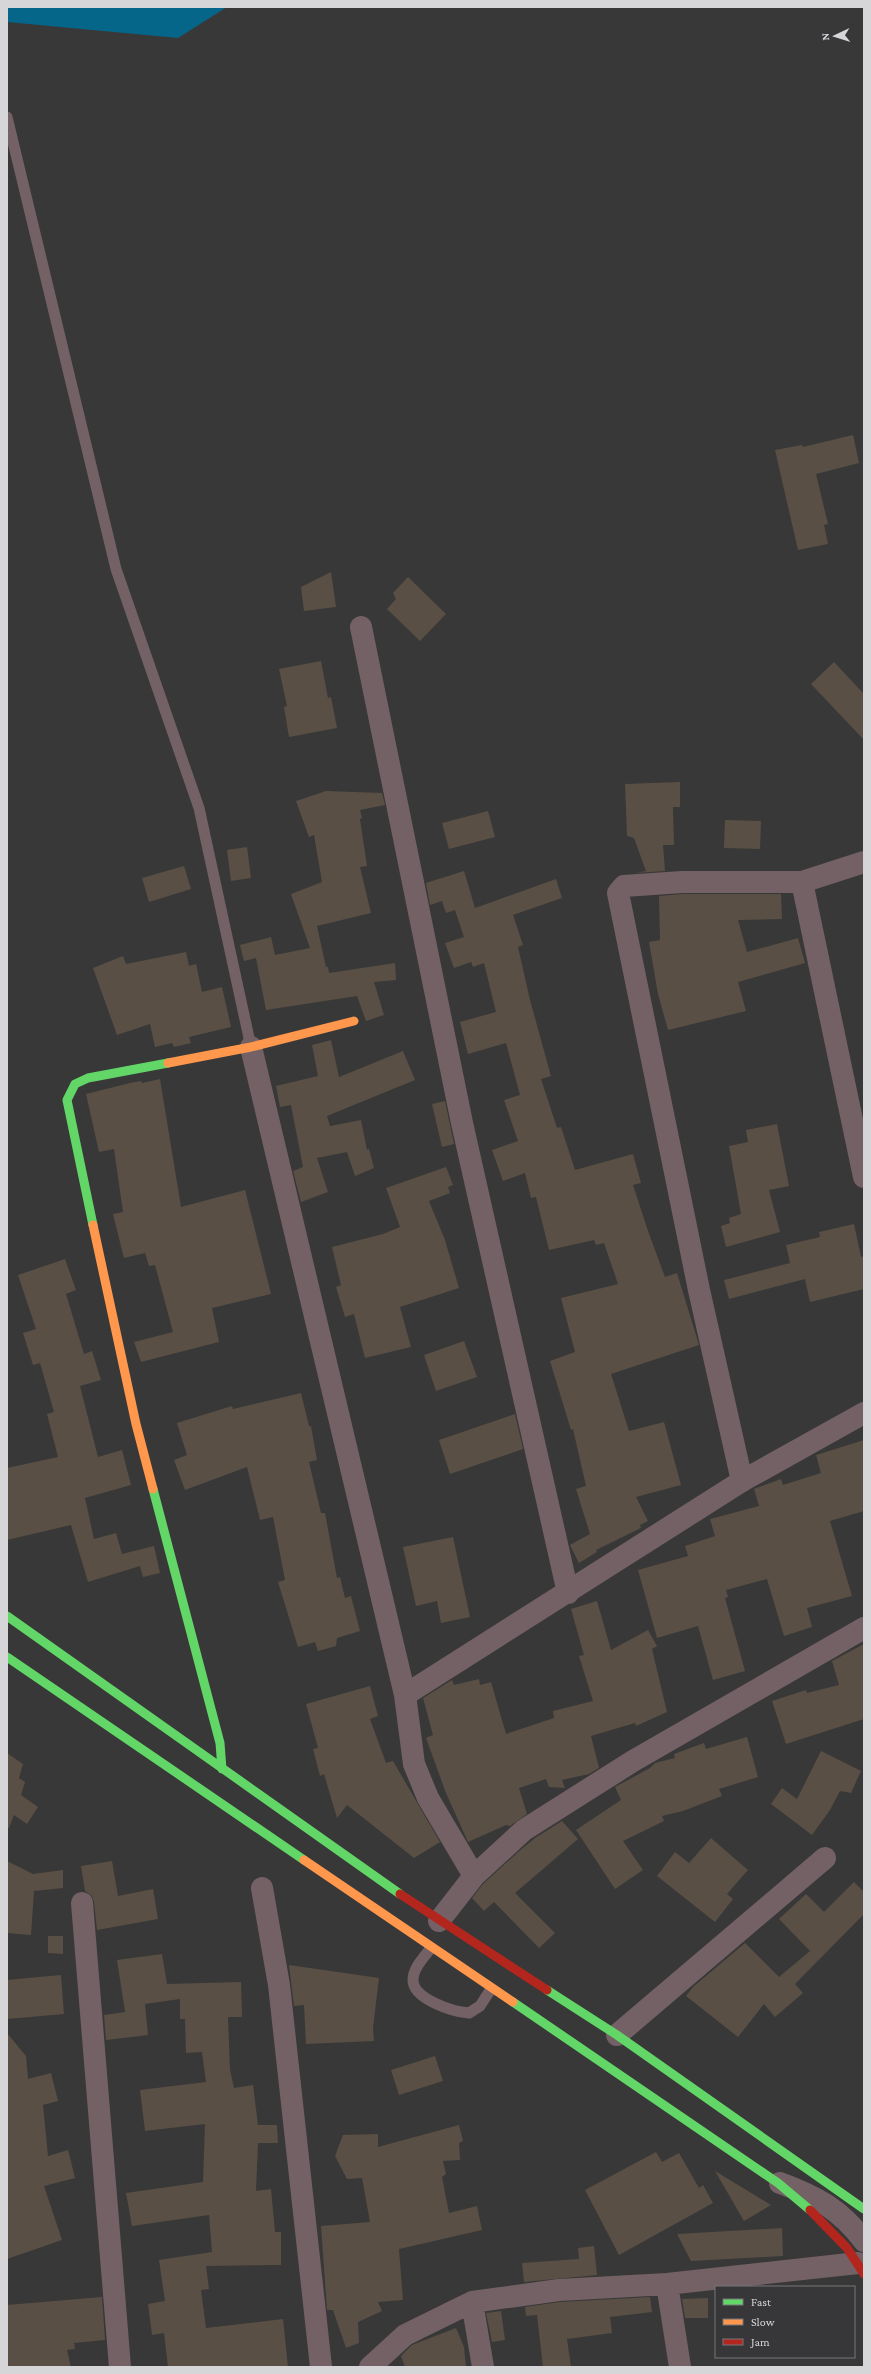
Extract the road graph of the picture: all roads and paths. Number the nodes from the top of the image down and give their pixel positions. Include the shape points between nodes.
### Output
1 (7, 117) edge
2 (361, 627) dead end
3 (864, 862) edge
4 (802, 882) junction
5 (354, 1021) dead end
6 (251, 1048) junction
7 (864, 1177) edge
8 (864, 1413) edge
9 (742, 1481) junction
10 (568, 1593) junction
11 (7, 1616) edge
12 (864, 1628) edge
13 (7, 1657) edge
14 (405, 1695) junction
15 (222, 1769) junction
16 (825, 1858) dead end
17 (474, 1876) junction
18 (262, 1888) dead end
19 (82, 1903) dead end
20 (439, 1921) junction
21 (431, 1948) junction
22 (491, 1989) junction
23 (617, 2035) junction
24 (778, 2183) junction
25 (862, 2207) edge
26 (864, 2241) edge
27 (861, 2269) edge
28 (667, 2284) junction
29 (472, 2302) junction
30 (120, 2367) edge
31 (321, 2367) edge
32 (370, 2367) edge
33 (483, 2367) edge
34 (680, 2367) edge

1 - 6 lane via 116,569 199,808
2 - 10 street via 462,1123
3 - 4 street
4 - 7 street
4 - 9 street via 624,886 618,893 699,1290
5 - 6 main road
6 - 14 street
6 - 15 main road via 88,1078 75,1084 67,1100 136,1424 220,1743
8 - 9 street
9 - 10 street
10 - 14 street
11 - 15 main road
12 - 17 street via 633,1761 524,1830
13 - 21 main road
14 - 17 street via 414,1764 428,1798
15 - 20 main road
16 - 23 street
17 - 20 street
18 - 31 street via 280,1993
19 - 30 street
20 - 23 main road
21 - 22 main road
21 - 22 lane via 416,1969 413,1980 419,1994 444,2007 469,2013 480,2006
22 - 24 main road
23 - 25 main road
24 - 26 street via 820,2200 852,2225
24 - 27 main road via 840,2239
27 - 28 street
28 - 29 street via 559,2290
28 - 34 street
29 - 32 street via 406,2335
29 - 33 street

